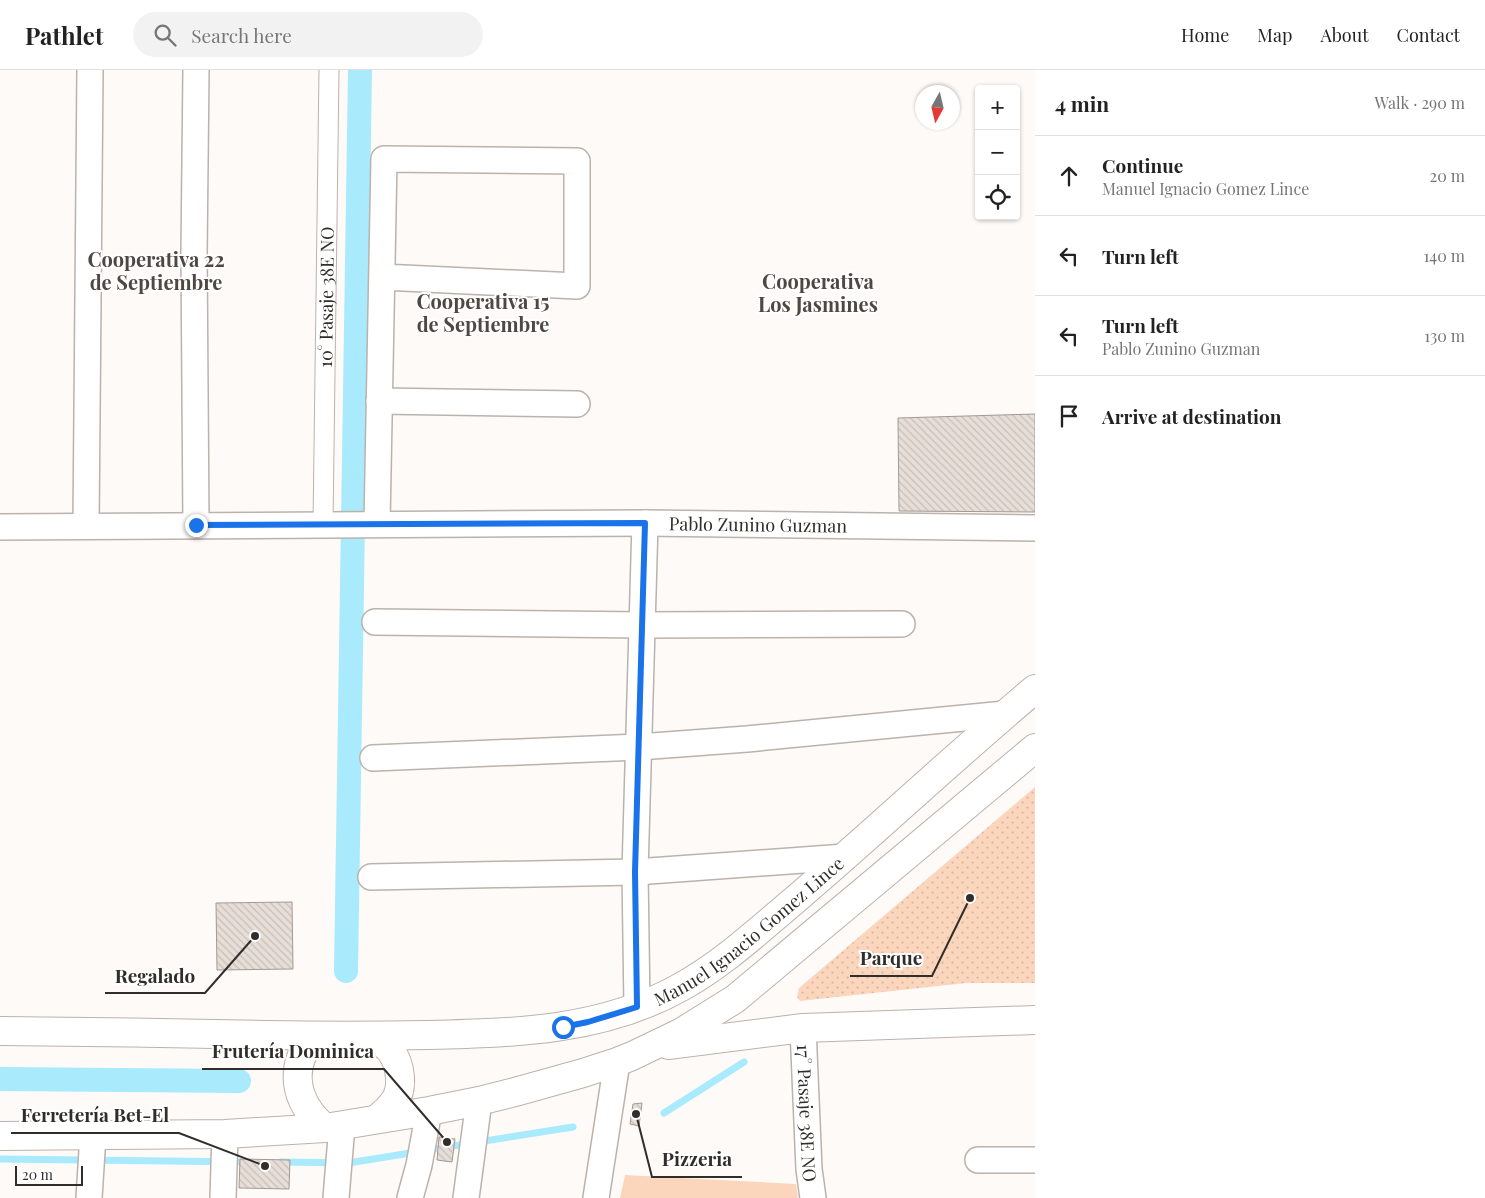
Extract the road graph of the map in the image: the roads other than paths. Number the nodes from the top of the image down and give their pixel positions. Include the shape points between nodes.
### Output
1 (90, 70) edge
2 (196, 70) edge
3 (329, 70) edge
4 (382, 277) junction
5 (379, 401) junction
6 (577, 404) dead end
7 (645, 523) junction
8 (373, 524) junction
9 (196, 525) junction
10 (326, 525) junction
11 (86, 526) junction
12 (0, 527) edge
13 (1035, 528) edge
14 (375, 622) dead end
15 (902, 624) dead end
16 (642, 625) junction
17 (1035, 689) edge
18 (1005, 714) junction
19 (639, 747) junction
20 (1035, 748) edge
21 (373, 758) dead end
22 (845, 857) junction
23 (635, 872) junction
24 (371, 877) dead end
25 (637, 1007) junction
26 (1035, 1020) edge
27 (803, 1028) junction
28 (0, 1031) edge
29 (314, 1036) junction
30 (371, 1036) junction
31 (652, 1047) junction
32 (617, 1062) junction
33 (479, 1101) junction
34 (429, 1111) junction
35 (377, 1119) junction
36 (333, 1126) junction
37 (225, 1134) junction
38 (94, 1135) junction
39 (0, 1136) edge
40 (978, 1160) dead end
41 (1035, 1160) edge
42 (89, 1198) edge
43 (223, 1198) edge
44 (336, 1198) edge
45 (410, 1198) edge
46 (466, 1198) edge
47 (596, 1198) edge
48 (813, 1198) edge

1 - 11 street
2 - 9 street
3 - 10 street, 10° Pasaje 38E NO
4 - 4 street via 577,286 577,161 384,159
4 - 5 street
5 - 6 street
5 - 8 street
7 - 8 street, Pablo Zunino Guzman
7 - 13 street, Pablo Zunino Guzman
7 - 16 street
8 - 10 street, Pablo Zunino Guzman
9 - 10 street, Pablo Zunino Guzman
9 - 11 street, Pablo Zunino Guzman
11 - 12 street, Pablo Zunino Guzman
14 - 16 street
15 - 16 street
16 - 19 street
17 - 18 main road, Manuel Ignacio Gomez Lince
18 - 19 street
18 - 22 main road, Manuel Ignacio Gomez Lince
19 - 21 street
19 - 23 street
20 - 31 main road via 735,999
22 - 23 street
22 - 25 main road, Manuel Ignacio Gomez Lince via 718,963 682,987
23 - 24 street
23 - 25 street
25 - 30 main road, Manuel Ignacio Gomez Lince via 588,1022 537,1030 497,1034
26 - 27 main road
27 - 31 main road
27 - 48 street, 17° Pasaje 38E NO
28 - 29 main road
29 - 30 main road
29 - 36 main road via 299,1061 298,1083 306,1108 315,1119
30 - 35 main road via 391,1052 400,1076 395,1101
31 - 32 main road
32 - 33 main road
32 - 47 street
33 - 34 main road
33 - 46 street
34 - 35 main road
34 - 45 street
35 - 36 main road
36 - 37 main road
36 - 44 street
37 - 38 main road
37 - 43 street
38 - 39 main road
38 - 42 street
40 - 41 street

